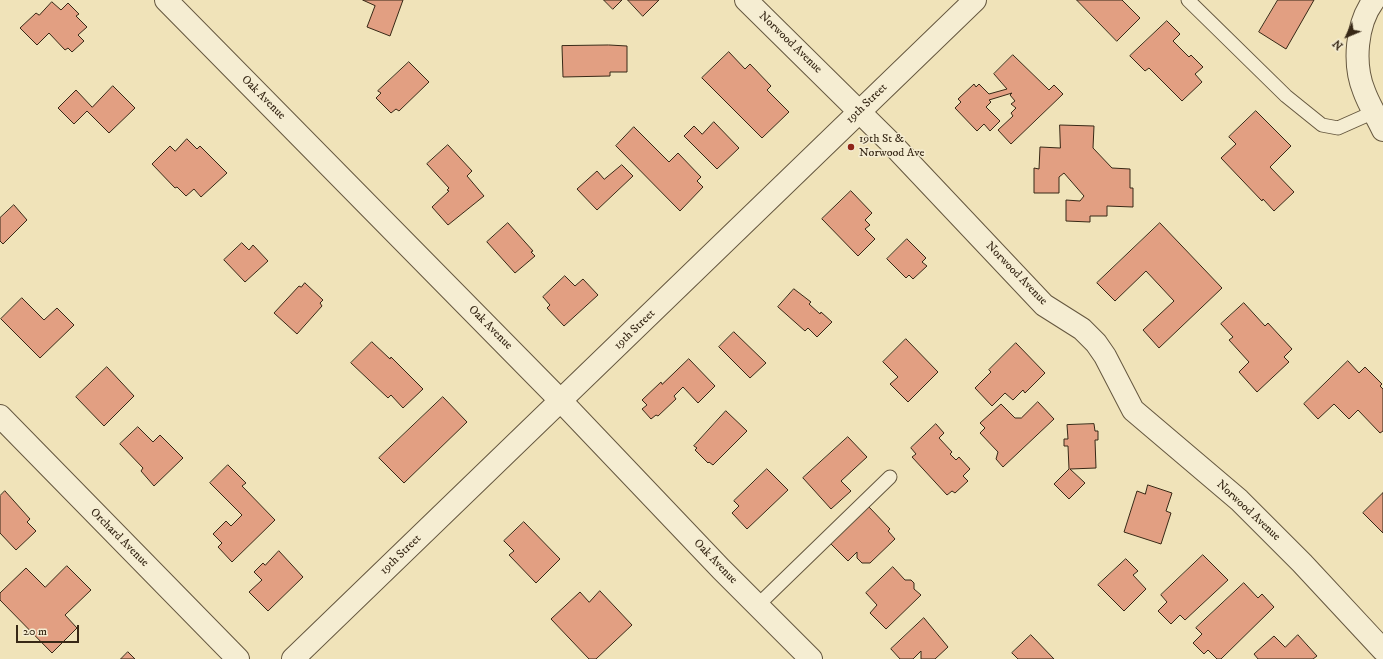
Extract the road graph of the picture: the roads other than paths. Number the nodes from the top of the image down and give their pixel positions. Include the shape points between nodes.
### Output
1 (166, 0) edge
2 (746, 0) edge
3 (975, 0) edge
4 (1188, 0) edge
5 (1374, 0) edge
6 (860, 111) junction
7 (1379, 121) edge
8 (561, 401) junction
9 (0, 416) edge
10 (890, 477) dead end
11 (758, 605) junction
12 (1383, 650) edge
13 (238, 659) edge
14 (293, 659) edge
15 (811, 659) edge

1 - 8 street, Oak Avenue
2 - 6 street, Norwood Avenue
3 - 6 street, 19th Street
4 - 7 lane via 1286,96 1322,125 1338,128
5 - 7 street via 1360,30 1357,56 1363,90
6 - 8 street, 19th Street
6 - 12 street, Norwood Avenue via 1044,304 1082,329 1096,343 1133,410 1239,500
8 - 11 street, Oak Avenue
8 - 14 street, 19th Street
9 - 13 street, Orchard Avenue
10 - 11 lane
11 - 15 street, Oak Avenue

